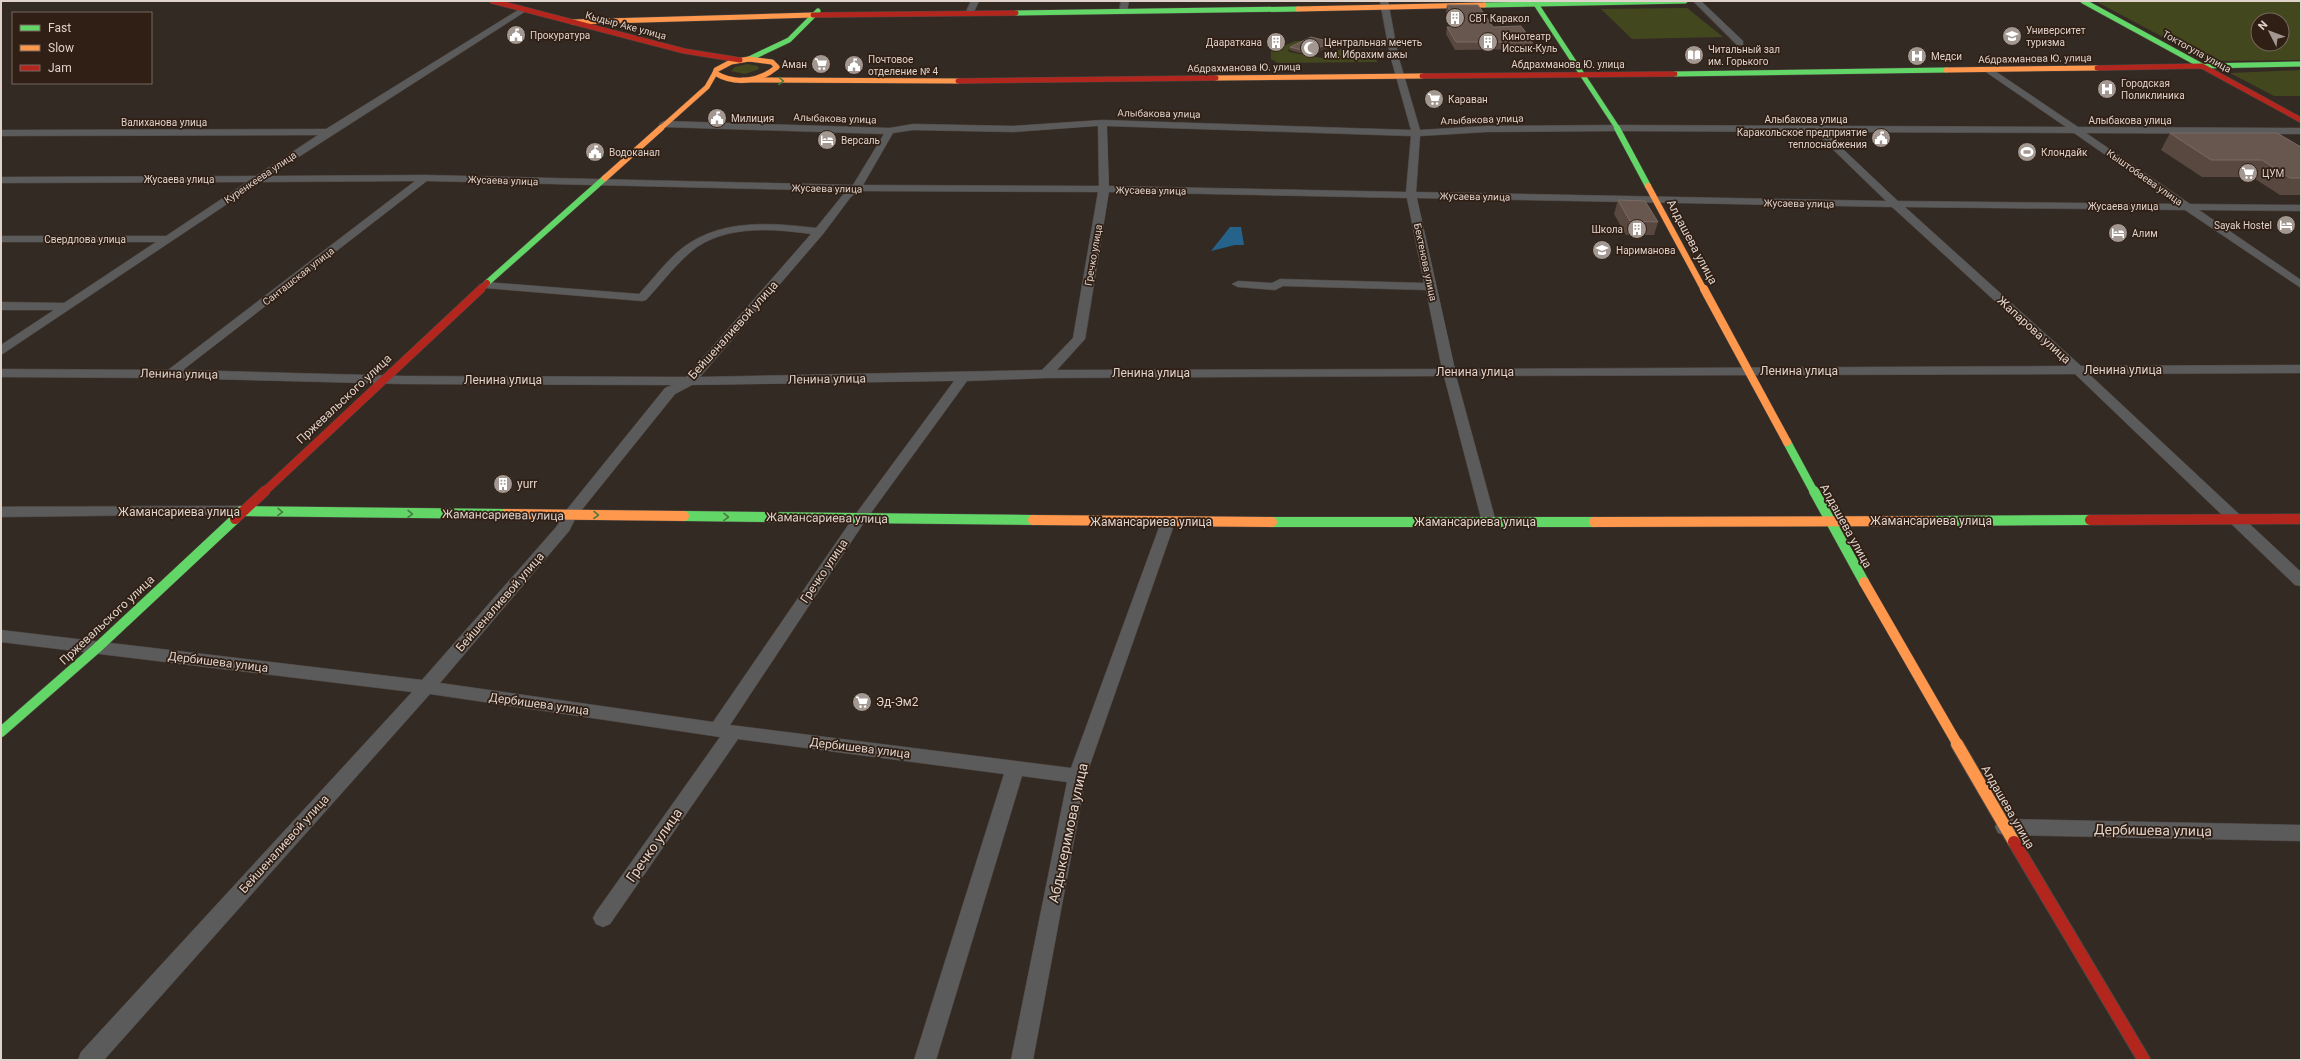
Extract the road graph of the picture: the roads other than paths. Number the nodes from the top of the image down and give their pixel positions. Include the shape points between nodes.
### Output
1 (492, 1) edge
2 (826, 1) edge
3 (975, 1) edge
4 (1125, 1) edge
5 (1685, 1) edge
6 (1697, 1) edge
7 (2083, 1) edge
8 (1535, 2) edge
9 (1384, 4) edge
10 (523, 9) junction
11 (1124, 12) junction
12 (969, 14) junction
13 (815, 16) junction
14 (573, 22) junction
15 (788, 40) junction
16 (1740, 43) dead end
17 (684, 51) junction
18 (744, 60) junction
19 (780, 61) junction
20 (2301, 64) edge
21 (2202, 66) junction
22 (1989, 70) junction
23 (715, 71) junction
24 (1583, 75) junction
25 (1400, 76) junction
26 (738, 80) junction
27 (834, 80) junction
28 (707, 87) junction
29 (2301, 120) edge
30 (1102, 123) junction
31 (664, 124) junction
32 (1617, 128) junction
33 (1818, 130) junction
34 (890, 131) junction
35 (2081, 131) junction
36 (2301, 131) edge
37 (328, 132) junction
38 (1416, 132) junction
39 (1, 133) edge
40 (426, 178) junction
41 (257, 179) junction
42 (1, 180) edge
43 (600, 182) junction
44 (856, 188) junction
45 (1104, 189) junction
46 (1411, 195) junction
47 (1656, 200) junction
48 (1895, 204) junction
49 (2186, 206) junction
50 (2301, 208) edge
51 (820, 232) junction
52 (1, 239) edge
53 (169, 239) junction
54 (1238, 284) dead end
55 (485, 285) junction
56 (2301, 285) edge
57 (1431, 287) junction
58 (1, 306) edge
59 (66, 308) junction
60 (1, 351) edge
61 (2301, 369) edge
62 (1748, 371) junction
63 (2079, 371) junction
64 (1449, 372) junction
65 (1, 373) edge
66 (171, 374) junction
67 (1046, 374) junction
68 (963, 377) junction
69 (381, 380) junction
70 (690, 381) junction
71 (241, 511) junction
72 (1, 512) edge
73 (569, 516) junction
74 (860, 518) junction
75 (2237, 519) junction
76 (2301, 519) edge
77 (1168, 522) junction
78 (1489, 522) junction
79 (1830, 522) junction
80 (2301, 581) edge
81 (1, 636) edge
82 (97, 648) junction
83 (426, 687) junction
84 (725, 731) junction
85 (1, 732) edge
86 (1015, 768) junction
87 (1077, 776) junction
88 (2005, 827) junction
89 (2301, 833) edge
90 (603, 918) dead end
91 (89, 1060) edge
92 (925, 1060) edge
93 (1022, 1060) edge
94 (2144, 1060) edge

1 - 10 main road, Кыдыр Аке улица
2 - 13 main road
3 - 12 street
4 - 11 street
5 - 8 main road
6 - 16 street
7 - 21 main road, Токтогула улица
8 - 9 main road
8 - 24 main road, Алдашева улица
9 - 11 main road
9 - 25 street, Бектенова улица
10 - 14 main road, Кыдыр Аке улица
10 - 37 street, Куренкеева улица
11 - 12 main road
12 - 13 main road
13 - 14 main road
13 - 15 main road
14 - 17 main road, Кыдыр Аке улица
15 - 18 main road
15 - 19 main road
17 - 18 main road, Кыдыр Аке улица
17 - 23 main road, Кыдыр Аке улица via 704,60
18 - 19 main road, Кыдыр Аке улица
18 - 23 main road via 724,64
19 - 26 main road via 775,71 765,76
19 - 27 main road, Абдрахманова Ю. улица via 798,75
20 - 21 main road, Абдрахманова Ю. улица
21 - 22 main road, Абдрахманова Ю. улица
21 - 29 main road, Токтогула улица
22 - 24 main road, Абдрахманова Ю. улица
22 - 35 street, Кыштобаева улица
23 - 26 main road, Кыдыр Аке улица via 721,78
23 - 28 main road, Пржевальского улица
24 - 25 main road, Абдрахманова Ю. улица
24 - 32 main road, Алдашева улица
25 - 27 main road, Абдрахманова Ю. улица
25 - 38 street, Бектенова улица
26 -> 27 main road, Абдрахманова Ю. улица
26 - 28 main road, Пржевальского улица
28 - 31 main road, Пржевальского улица
30 - 34 street, Алыбакова улица via 1013,129 913,127
30 - 38 street, Алыбакова улица
30 - 45 street, Гречко улица
31 - 34 street, Алыбакова улица
31 - 43 main road, Пржевальского улица
32 - 33 street, Алыбакова улица
32 - 38 street, Алыбакова улица
32 - 47 main road, Алдашева улица
33 - 35 street, Алыбакова улица
33 - 48 street, Жапарова улица
34 - 44 street, Бейшеналиевой улица
35 - 36 street, Алыбакова улица
35 - 49 street, Кыштобаева улица
37 - 39 street, Валиханова улица
37 - 41 street, Куренкеева улица
38 - 46 street, Бектенова улица
40 - 41 street, Жусаева улица
40 - 43 street, Жусаева улица
40 - 66 street, Санташская улица
41 - 42 street, Жусаева улица
41 - 53 street, Куренкеева улица
43 - 44 street, Жусаева улица
43 - 55 main road, Пржевальского улица
44 - 45 street, Жусаева улица
44 - 51 street, Бейшеналиевой улица via 846,196
45 - 46 street, Жусаева улица
45 - 67 street, Гречко улица via 1079,339
46 - 47 street, Жусаева улица
46 - 57 street, Бектенова улица
47 - 48 street, Жусаева улица
47 - 62 main road, Алдашева улица
48 - 49 street, Жусаева улица
48 - 63 street, Жапарова улица
49 - 50 street, Жусаева улица
49 - 56 street, Кыштобаева улица
51 - 55 street via 773,226 752,227 716,235 694,244 642,298
51 - 70 street, Бейшеналиевой улица
52 - 53 street, Свердлова улица
53 - 59 street, Куренкеева улица
54 - 57 street via 1275,287 1280,282
55 - 69 main road, Пржевальского улица
57 - 64 street, Бектенова улица
58 - 59 street
59 - 60 street, Куренкеева улица
61 - 63 street, Ленина улица
62 - 63 street, Ленина улица
62 - 64 street, Ленина улица
62 - 79 main road, Алдашева улица
63 - 75 street, Жапарова улица
64 - 67 street, Ленина улица
64 - 78 street, Бектенова улица
65 - 66 street, Ленина улица
66 - 69 street, Ленина улица
67 - 68 street, Ленина улица
68 - 70 street, Ленина улица
68 - 74 street, Гречко улица
69 - 70 street, Ленина улица
69 - 71 main road, Пржевальского улица
70 - 73 street, Бейшеналиевой улица via 670,391
71 - 72 street, Жамансариева улица
71 -> 73 main road, Жамансариева улица
71 - 82 main road, Пржевальского улица
73 -> 74 main road, Жамансариева улица
73 - 83 street, Бейшеналиевой улица via 564,528
74 - 77 main road, Жамансариева улица
74 - 84 street, Гречко улица
75 - 76 main road, Жамансариева улица
75 - 79 main road, Жамансариева улица
75 - 80 street, Жапарова улица
77 - 78 main road, Жамансариева улица
77 - 87 street, Абдыкеримова улица
78 - 79 main road, Жамансариева улица
79 - 88 main road, Алдашева улица
81 - 82 street, Дербишева улица
82 - 83 street, Дербишева улица
82 - 85 main road, Пржевальского улица
83 - 84 street, Дербишева улица
83 - 91 street, Бейшеналиевой улица
84 - 86 street, Дербишева улица
84 - 90 street, Гречко улица
86 - 87 street, Дербишева улица
86 - 92 street
87 - 93 street, Абдыкеримова улица
88 - 89 street, Дербишева улица
88 - 94 main road, Алдашева улица

